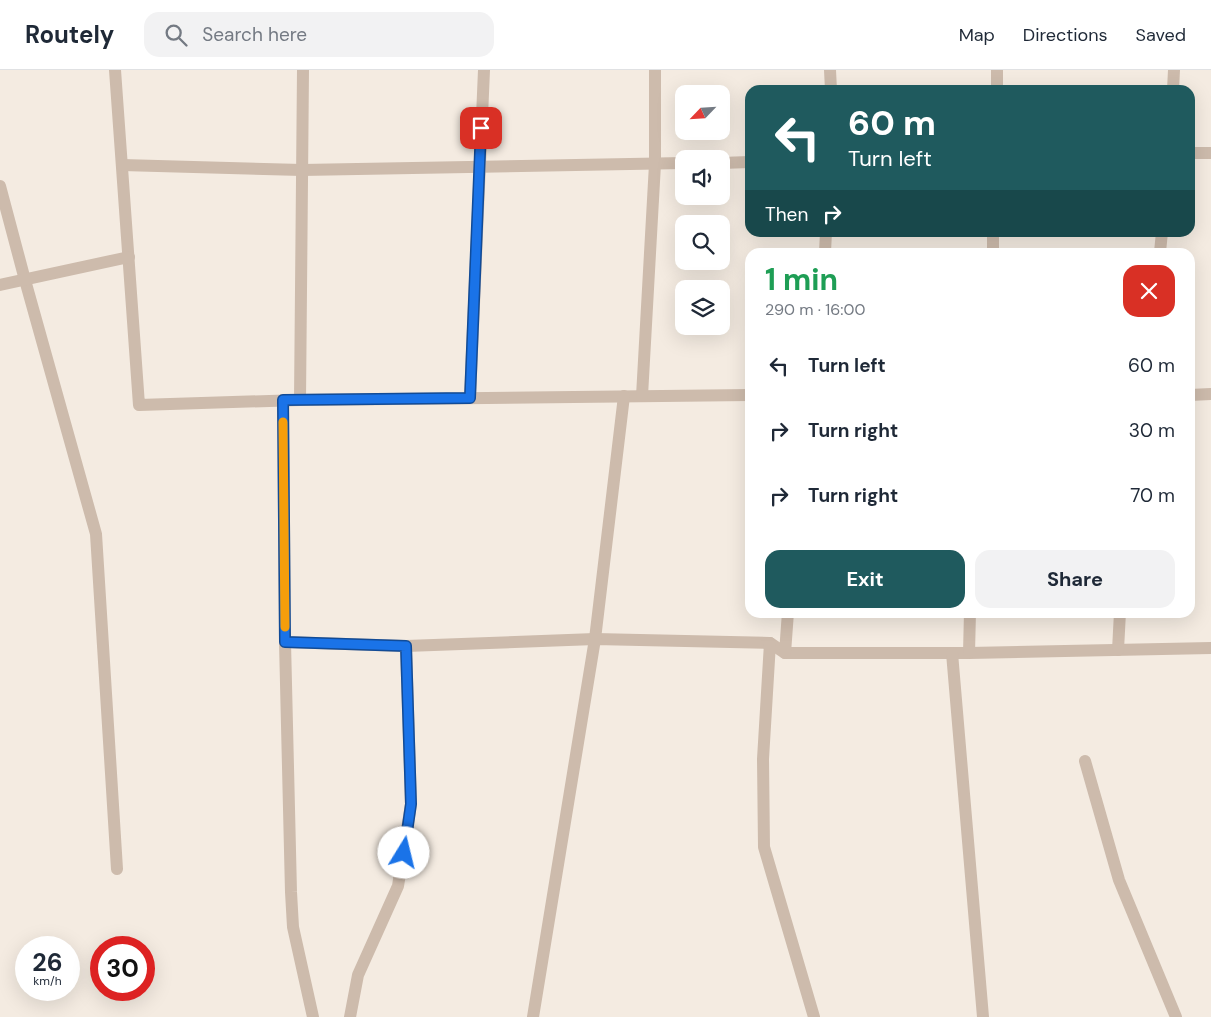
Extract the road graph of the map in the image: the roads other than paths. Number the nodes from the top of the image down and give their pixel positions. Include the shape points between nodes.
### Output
1 (115, 70) edge
2 (303, 70) edge
3 (484, 70) edge
4 (656, 70) edge
5 (830, 70) edge
6 (998, 70) edge
7 (1174, 70) edge
8 (831, 85) edge
9 (997, 85) edge
10 (1173, 85) edge
11 (1195, 153) edge
12 (1211, 153) edge
13 (745, 162) edge
14 (675, 163) edge
15 (730, 163) edge
16 (655, 164) junction
17 (122, 165) junction
18 (480, 167) junction
19 (302, 170) junction
20 (0, 186) edge
21 (129, 257) junction
22 (24, 280) junction
23 (0, 285) edge
24 (1211, 394) edge
25 (745, 395) edge
26 (1195, 395) edge
27 (624, 396) junction
28 (642, 396) junction
29 (470, 398) junction
30 (283, 400) junction
31 (300, 400) junction
32 (788, 618) edge
33 (970, 618) edge
34 (1120, 618) edge
35 (595, 639) junction
36 (285, 642) junction
37 (770, 643) junction
38 (406, 646) junction
39 (1211, 648) edge
40 (1118, 650) junction
41 (785, 653) junction
42 (952, 653) junction
43 (969, 653) junction
44 (1085, 761) dead end
45 (117, 869) dead end
46 (313, 1017) edge
47 (350, 1017) edge
48 (533, 1017) edge
49 (814, 1017) edge
50 (983, 1017) edge
51 (1176, 1017) edge

1 - 17 street
2 - 19 street
3 - 18 street
4 - 16 street
5 - 8 street
6 - 9 street
7 - 10 street
11 - 12 street
13 - 15 street
14 - 16 street
16 - 18 street
16 - 28 street
17 - 19 street
17 - 21 street
18 - 19 street
18 - 29 street
19 - 31 street
20 - 22 street
21 - 22 street
21 - 30 street via 139,405
22 - 23 street
22 - 45 street via 96,534
24 - 26 street
25 - 28 street
27 - 28 street
27 - 29 street
27 - 35 street
29 - 31 street
30 - 31 street
30 - 36 street
32 - 41 street
33 - 43 street
34 - 40 street
35 - 37 street
35 - 38 street
35 - 48 street
36 - 38 street
36 - 46 street via 291,892 294,927
37 - 41 street
37 - 49 street via 763,759 764,847
38 - 47 street via 411,804 398,886 358,975
39 - 40 street
40 - 43 street
41 - 42 street
42 - 43 street
42 - 50 street
44 - 51 street via 1119,880

